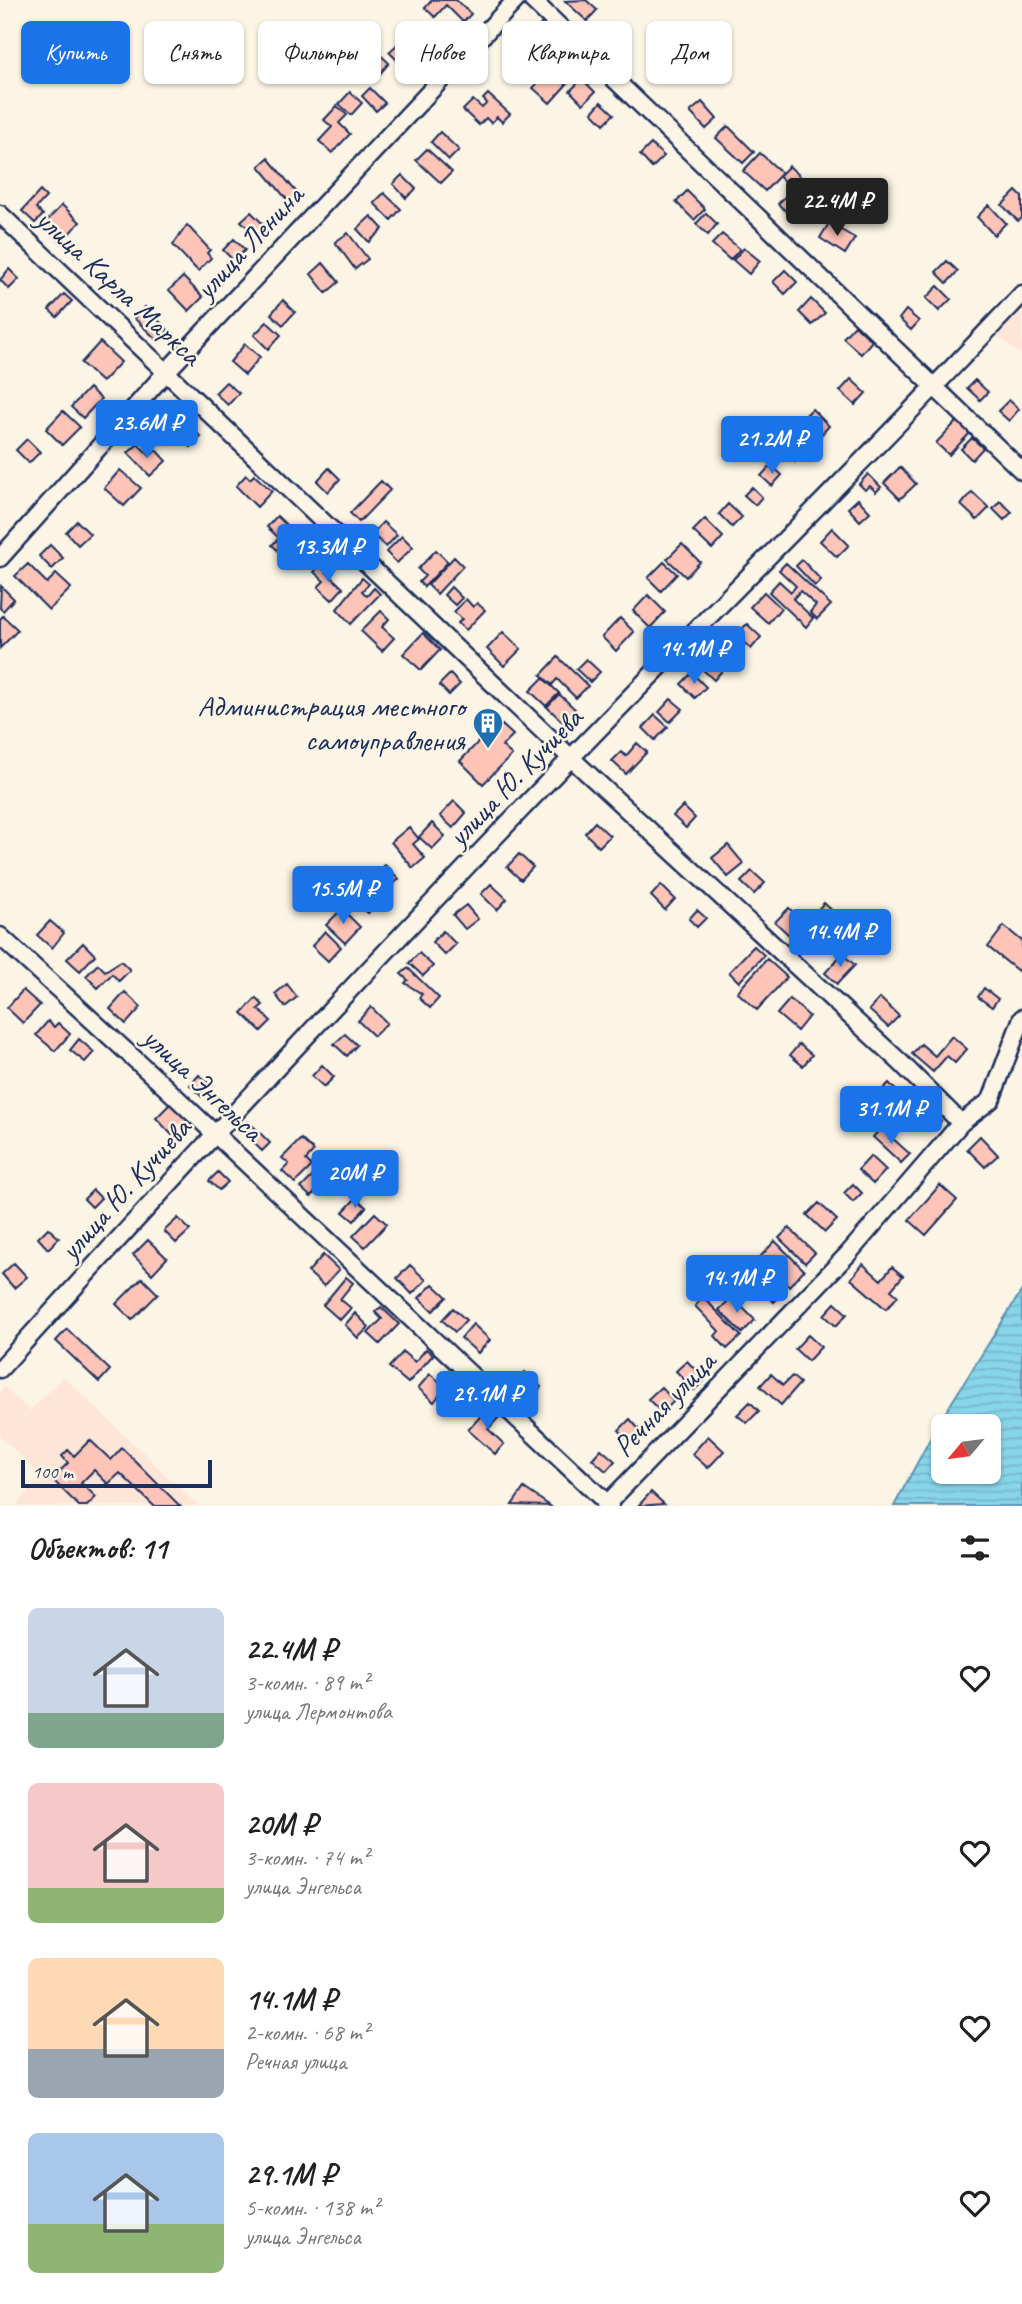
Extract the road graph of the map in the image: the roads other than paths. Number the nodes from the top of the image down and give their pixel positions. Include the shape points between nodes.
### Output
1 (516, 0) edge
2 (532, 0) edge
3 (0, 214) edge
4 (1022, 294) edge
5 (167, 371) junction
6 (935, 388) junction
7 (1022, 471) edge
8 (0, 558) edge
9 (571, 758) junction
10 (0, 936) edge
11 (1022, 1018) edge
12 (961, 1123) junction
13 (214, 1133) junction
14 (0, 1368) edge
15 (608, 1505) edge

1 - 5 street, улица Ленина
2 - 6 street
3 - 5 street, улица Карла Маркса
4 - 6 street, улица Ю. Кучиева
5 - 8 street, улица Ленина
5 - 9 street, улица Карла Маркса
6 - 7 street
6 - 9 street, улица Ю. Кучиева
9 - 12 street, улица Карла Маркса
9 - 13 street, улица Ю. Кучиева
10 - 13 street, улица Энгельса
11 - 12 street, Речная улица via 991,1100
12 - 15 street, Речная улица via 848,1254
13 - 14 street, улица Ю. Кучиева
13 - 15 street, улица Энгельса

